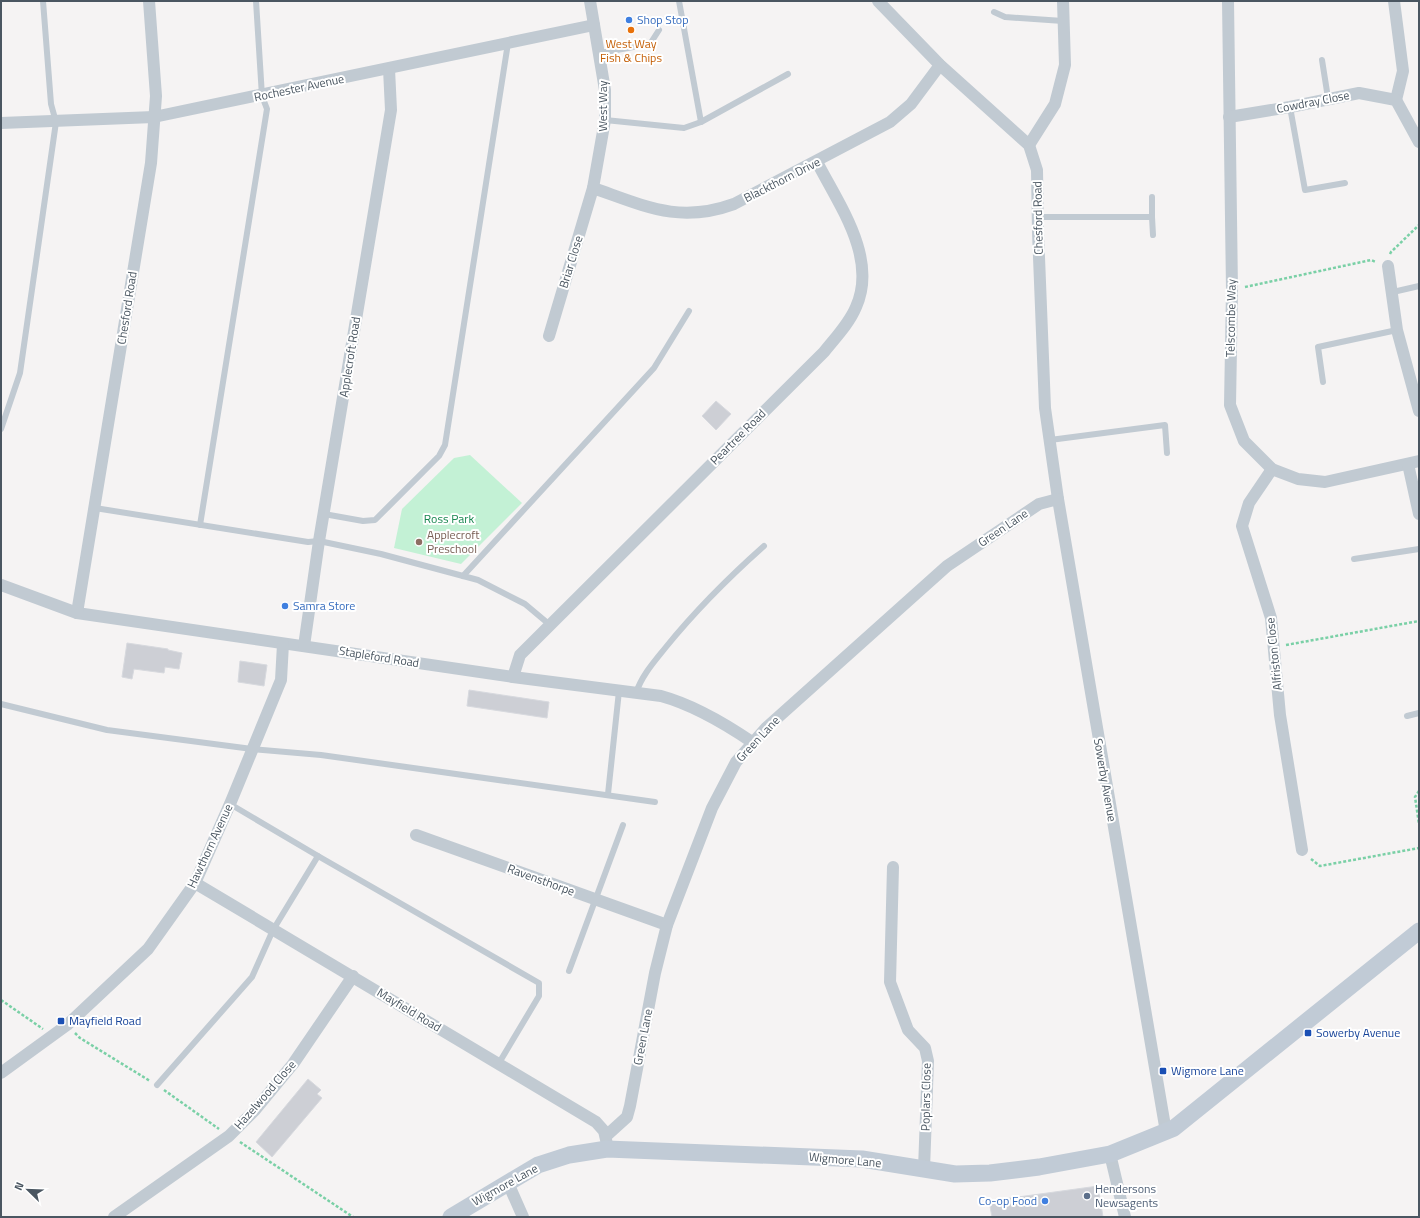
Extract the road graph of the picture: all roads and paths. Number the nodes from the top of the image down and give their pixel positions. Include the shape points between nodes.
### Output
1 (43, 1) edge
2 (149, 1) edge
3 (256, 1) edge
4 (590, 1) edge
5 (678, 1) edge
6 (878, 1) edge
7 (1063, 1) edge
8 (1228, 1) edge
9 (1394, 1) edge
10 (994, 12) dead end
11 (1064, 21) junction
12 (594, 25) junction
13 (658, 30) dead end
14 (508, 43) junction
15 (600, 53) junction
16 (1322, 60) dead end
17 (940, 65) junction
18 (389, 69) junction
19 (788, 74) dead end
20 (262, 96) junction
21 (1328, 98) junction
22 (1396, 100) junction
23 (1290, 107) junction
24 (154, 117) junction
25 (1229, 117) junction
26 (605, 120) junction
27 (56, 122) junction
28 (701, 122) junction
29 (1, 123) edge
30 (1419, 142) edge
31 (1029, 145) junction
32 (817, 162) junction
33 (1345, 183) dead end
34 (593, 188) junction
35 (1152, 198) dead end
36 (1038, 217) junction
37 (1152, 218) junction
38 (1419, 225) edge
39 (1153, 235) dead end
40 (1388, 266) junction
41 (1419, 286) edge
42 (1232, 290) junction
43 (1393, 292) junction
44 (689, 311) dead end
45 (1397, 330) junction
46 (549, 336) dead end
47 (1323, 382) dead end
48 (1419, 411) edge
49 (1, 429) edge
50 (1050, 440) junction
51 (1167, 453) dead end
52 (1413, 463) edge
53 (1272, 469) junction
54 (1058, 499) junction
55 (95, 508) junction
56 (324, 514) junction
57 (1419, 514) edge
58 (200, 525) junction
59 (320, 541) junction
60 (764, 546) dead end
61 (1419, 549) edge
62 (1354, 559) dead end
63 (463, 576) junction
64 (1, 585) edge
65 (78, 613) junction
66 (1419, 622) edge
67 (550, 625) junction
68 (283, 644) junction
69 (304, 646) junction
70 (1274, 647) junction
71 (513, 677) junction
72 (619, 691) junction
73 (636, 693) junction
74 (1, 704) edge
75 (1419, 714) edge
76 (1407, 716) dead end
77 (752, 742) junction
78 (252, 749) junction
79 (1419, 791) edge
80 (608, 794) junction
81 (655, 802) dead end
82 (230, 804) junction
83 (1419, 824) edge
84 (623, 825) dead end
85 (416, 835) dead end
86 (1419, 848) edge
87 (1302, 850) joint
88 (318, 856) junction
89 (893, 867) dead end
90 (195, 883) junction
91 (596, 900) junction
92 (667, 925) junction
93 (273, 930) junction
94 (1419, 931) edge
95 (569, 972) dead end
96 (353, 976) junction
97 (1, 1000) edge
98 (54, 1035) junction
99 (499, 1063) junction
100 (1, 1073) edge
101 (157, 1085) dead end
102 (1166, 1132) junction
103 (229, 1136) junction
104 (607, 1142) junction
105 (1110, 1154) junction
106 (924, 1169) junction
107 (508, 1182) junction
108 (114, 1217) edge
109 (353, 1217) edge
110 (450, 1217) edge
111 (523, 1217) edge
112 (1125, 1217) edge

1 - 27 lane via 51,104
2 - 24 street, Chesford Road via 156,96
3 - 20 lane
4 - 12 street, West Way
5 - 28 lane
6 - 17 street
7 - 11 street
8 - 25 street, Telscombe Way
9 - 22 street via 1403,71
10 - 11 lane via 1005,17
11 - 31 street via 1065,65 1055,104
12 - 14 street, Rochester Avenue
12 - 15 street, West Way
13 - 15 lane via 650,44
14 - 18 street, Rochester Avenue
14 - 56 lane via 444,445 439,456 375,520 363,521
15 - 26 street, West Way via 606,90
16 - 21 lane
17 - 31 street
17 - 32 street, Blackthorn Drive via 911,104 890,122
18 - 20 street, Rochester Avenue
18 - 56 street, Applecroft Road via 391,110
19 - 28 lane
20 - 24 street, Rochester Avenue
20 - 58 lane via 267,110
21 - 22 street, Cowdray Close via 1359,93
21 - 23 street, Cowdray Close
22 - 30 street
23 - 25 street, Cowdray Close
23 - 33 lane via 1305,190
24 - 27 street, Rochester Avenue
24 - 55 street, Chesford Road via 151,163
25 - 42 street, Telscombe Way
26 - 28 lane via 684,128
26 - 34 street, West Way
27 - 29 street, Rochester Avenue
27 - 49 lane via 20,373
31 - 36 street, Chesford Road via 1037,170
32 - 34 street, Blackthorn Drive via 734,204 714,211 688,214 659,211
32 - 67 street, Peartree Road via 855,237 861,258 860,295 850,319 824,352
34 - 46 street, Briar Close
35 - 37 lane
36 - 37 lane
36 - 50 street, Chesford Road via 1045,408
37 - 39 lane
38 - 40 path via 1391,252
40 - 42 path via 1371,260
40 - 43 street
41 - 43 lane
42 - 53 street, Telscombe Way via 1230,405 1244,441
43 - 45 street
44 - 63 lane via 654,368
45 - 47 lane via 1318,347
45 - 48 street
50 - 51 lane via 1165,425
50 - 54 street, Chesford Road
52 - 53 street, Telscombe Way via 1325,482 1298,479
52 - 57 street
53 - 70 street, Alfriston Close via 1249,503 1242,526 1271,618
54 - 77 street, Green Lane via 1039,504 947,566
54 - 102 street, Sowerby Avenue
55 - 58 lane
55 - 65 street, Chesford Road
56 - 59 street, Applecroft Road
58 - 59 lane via 308,542
59 - 63 lane
59 - 69 street, Applecroft Road
60 - 73 lane via 728,578 688,620 641,679
61 - 62 lane
63 - 67 lane via 478,580 525,604
64 - 65 street, Stapleford Road
65 - 68 street, Stapleford Road
66 - 70 path
67 - 71 street, Peartree Road via 520,655
68 - 69 street, Stapleford Road
68 - 78 street, Hawthorn Avenue via 280,680
69 - 71 street, Stapleford Road
70 - 87 street, Alfriston Close via 1280,715
71 - 72 street, Stapleford Road
72 - 73 street, Stapleford Road
72 - 80 lane
73 - 77 street, Stapleford Road via 676,700
74 - 78 lane via 107,730
75 - 76 lane
77 - 92 street, Green Lane via 723,784
78 - 80 lane via 321,755
78 - 82 street, Hawthorn Avenue
79 - 83 path via 1415,797
80 - 81 lane
82 - 88 lane
82 - 90 street, Hawthorn Avenue
84 - 91 lane
85 - 91 street, Ravensthorpe
86 - 87 path via 1320,866
88 - 93 lane
88 - 99 lane via 539,983 539,996
89 - 106 street, Poplars Close via 890,982 908,1030 925,1048 928,1061
90 - 93 street, Mayfield Road
90 - 98 street, Hawthorn Avenue via 148,949
91 - 92 street, Ravensthorpe
91 - 95 lane
92 - 104 street, Green Lane via 627,1117
93 - 96 street, Mayfield Road
93 - 101 lane via 252,977
94 - 102 street, Wigmore Lane via 1208,1102
96 - 99 street, Mayfield Road
96 - 103 street, Hazelwood Close via 293,1064 255,1110
97 - 98 path
98 - 100 street, Hawthorn Avenue
99 - 104 street, Mayfield Road via 596,1122 604,1130
102 - 105 street, Wigmore Lane
103 - 108 street, Hazelwood Close
103 - 109 path
104 - 106 street, Wigmore Lane via 862,1159
104 - 107 street, Wigmore Lane via 538,1166
105 - 106 street, Wigmore Lane via 990,1173 955,1174
105 - 112 street
107 - 110 street, Wigmore Lane
107 - 111 street

